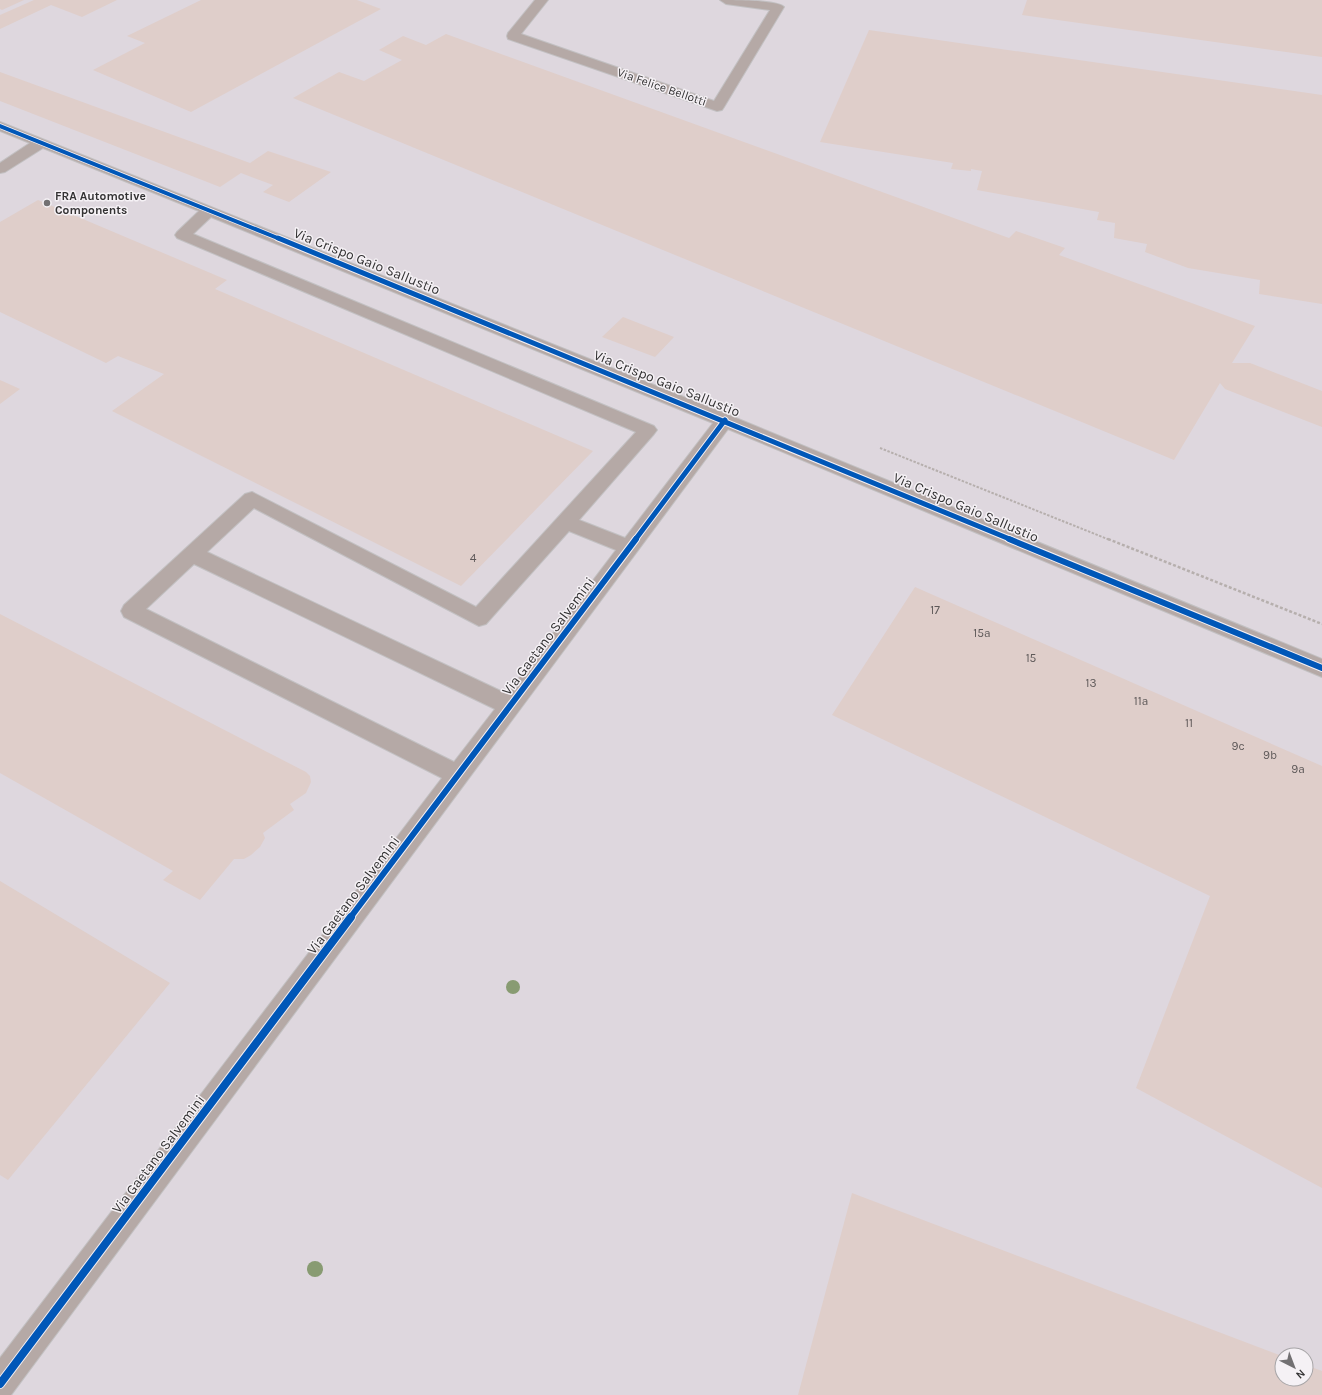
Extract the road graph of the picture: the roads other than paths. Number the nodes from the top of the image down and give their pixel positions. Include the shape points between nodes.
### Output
1 (542, 0) edge
2 (726, 0) edge
3 (0, 126) edge
4 (41, 143) junction
5 (0, 169) edge
6 (210, 210) junction
7 (726, 420) junction
8 (566, 522) junction
9 (630, 548) junction
10 (192, 554) junction
11 (1322, 668) edge
12 (511, 706) junction
13 (458, 775) junction
14 (0, 1384) edge

1 - 2 street, Via Felice Bellotti via 513,36 717,107 778,8
3 - 4 street, Via Crispo Gaio Sallustio
4 - 5 street
4 - 6 street, Via Crispo Gaio Sallustio
6 - 7 street, Via Crispo Gaio Sallustio
6 - 8 street via 183,235 648,430
7 - 9 street, Via Gaetano Salvemini
7 - 11 street, Via Crispo Gaio Sallustio
8 - 9 street
8 - 10 street via 479,618 252,499
9 - 12 street, Via Gaetano Salvemini
10 - 12 street
10 - 13 street via 131,611
12 - 13 street, Via Gaetano Salvemini
13 - 14 street, Via Gaetano Salvemini

